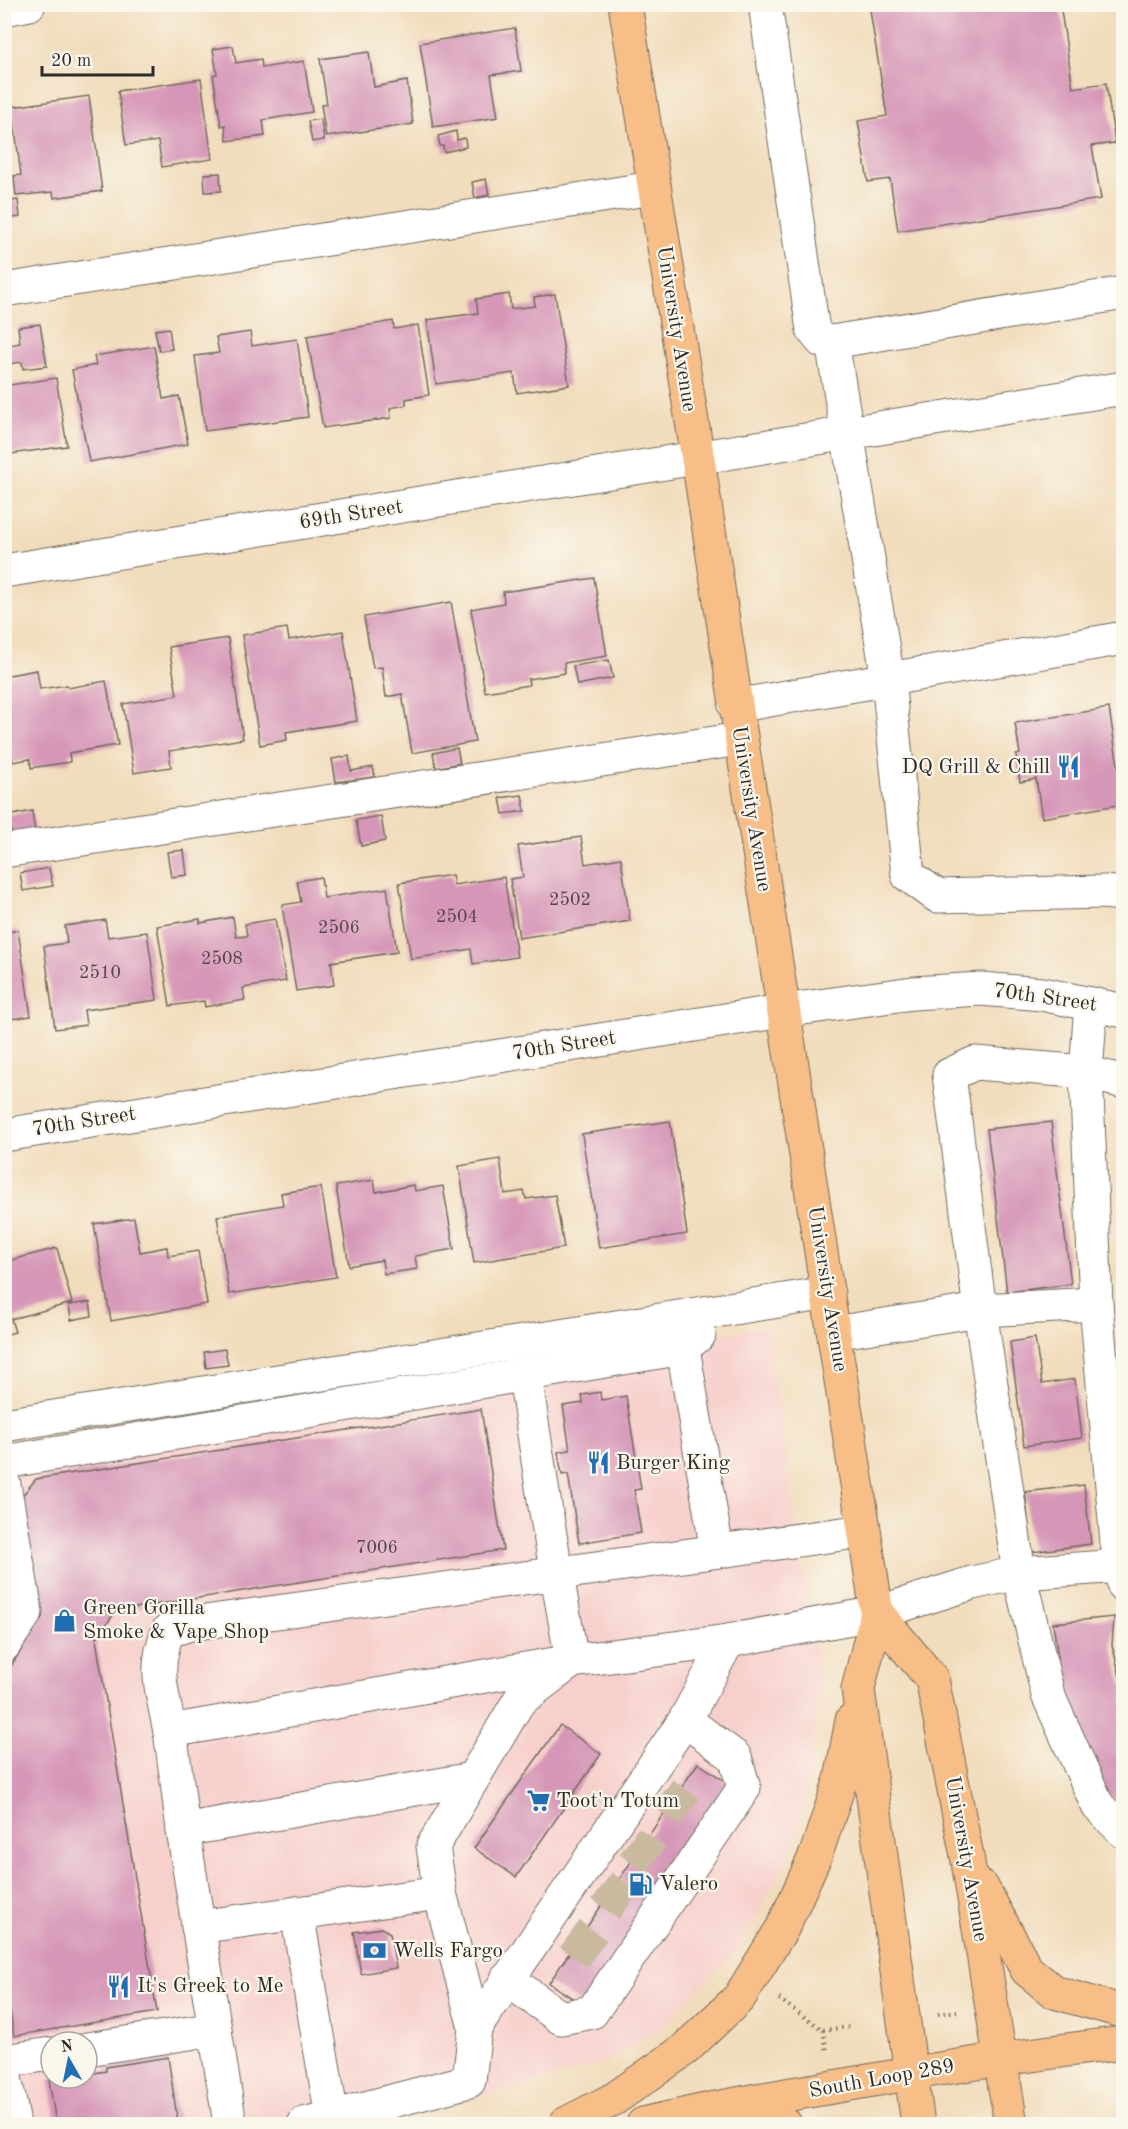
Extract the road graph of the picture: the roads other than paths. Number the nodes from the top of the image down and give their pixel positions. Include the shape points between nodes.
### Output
1 (625, 4) edge
2 (765, 4) edge
3 (653, 188) junction
4 (4, 290) edge
5 (1124, 293) edge
6 (832, 342) junction
7 (1124, 387) edge
8 (847, 433) junction
9 (698, 459) junction
10 (4, 571) edge
11 (1124, 638) edge
12 (888, 679) junction
13 (735, 706) junction
14 (740, 739) junction
15 (4, 851) edge
16 (1124, 894) edge
17 (1091, 1004) junction
18 (782, 1011) junction
19 (1124, 1011) edge
20 (1086, 1072) junction
21 (1124, 1082) edge
22 (4, 1135) edge
23 (828, 1293) junction
24 (1096, 1304) junction
25 (728, 1309) junction
26 (980, 1310) junction
27 (834, 1333) junction
28 (683, 1348) junction
29 (525, 1376) junction
30 (4, 1425) edge
31 (4, 1462) edge
32 (4, 1484) edge
33 (544, 1506) junction
34 (864, 1531) junction
35 (717, 1551) junction
36 (1019, 1573) junction
37 (556, 1574) junction
38 (1122, 1576) edge
39 (877, 1613) junction
40 (728, 1641) junction
41 (4, 1645) edge
42 (572, 1661) junction
43 (858, 1689) junction
44 (685, 1720) junction
45 (170, 1731) junction
46 (472, 1779) junction
47 (183, 1830) junction
48 (1124, 1832) edge
49 (966, 1856) junction
50 (440, 1893) junction
51 (297, 1913) junction
52 (198, 1927) junction
53 (507, 1979) junction
54 (1124, 2012) edge
55 (475, 2028) junction
56 (214, 2029) junction
57 (1124, 2043) edge
58 (99, 2047) edge
59 (39, 2056) edge
60 (1001, 2059) junction
61 (4, 2061) edge
62 (4, 2072) edge
63 (910, 2073) junction
64 (722, 2106) junction
65 (318, 2121) edge
66 (14, 2124) edge
67 (230, 2124) edge
68 (565, 2124) edge
69 (643, 2124) edge
70 (785, 2124) edge
71 (918, 2124) edge
72 (1011, 2124) edge

1 - 3 main road, University Avenue
2 - 6 street via 813,330 822,341
3 - 4 street
3 - 9 main road, University Avenue
5 - 6 street
6 - 8 street
7 - 8 street, 69th Street
8 - 9 street, 69th Street
8 - 12 street
9 - 10 street, 69th Street
9 - 13 main road, University Avenue
11 - 12 street
12 - 13 street
12 - 16 street via 908,875 937,896
13 - 14 main road, University Avenue
14 - 15 street
14 - 18 main road, University Avenue
17 - 18 street, 70th Street via 1042,994 981,989 913,993
17 - 19 street, 70th Street
17 - 20 street
18 - 22 street, 70th Street
18 - 23 main road, University Avenue
20 - 21 street
20 - 24 street
20 - 26 street via 975,1063 949,1075
23 - 25 street
23 - 27 main road, University Avenue
24 - 26 street
24 - 38 street
25 - 28 street
25 - 30 street
26 - 27 street
26 - 36 street
27 - 34 main road, University Avenue
28 - 29 street
28 - 33 street via 654,1367 553,1382 541,1401 557,1489
28 - 35 street
29 - 31 street
29 - 33 street
32 - 41 street via 26,1612
33 - 37 street
34 - 35 street
34 - 39 main road, University Avenue
35 - 37 street
36 - 38 street
36 - 39 street via 972,1583
36 - 48 street via 1048,1695 1098,1806
37 - 42 street
37 - 45 street via 190,1624 168,1631 160,1650 159,1675
39 - 40 street
39 - 43 main road, University Avenue
39 - 49 main road, University Avenue via 932,1679
40 - 42 street
40 - 44 street
42 - 45 street
42 - 46 street via 519,1701
43 - 63 main road, University Avenue
43 - 68 main road via 841,1779 816,1854 783,1928 739,1998 684,2050 614,2098
44 - 53 street via 653,1786 560,1926
44 - 53 street via 735,1757 744,1788 705,1824 610,1964 592,2012 561,2018
45 - 47 street
46 - 47 street
46 - 50 street via 434,1846
47 - 52 street
49 - 54 main road via 1027,1970 1054,1992
49 - 60 main road, University Avenue
50 - 51 street
50 - 55 street
51 - 52 street
51 - 65 street
52 - 56 street
53 - 55 street
55 - 65 street via 469,2081
56 - 58 street
56 - 67 street
57 - 60 main road, South Loop 289
59 - 61 street
60 - 63 main road, South Loop 289
60 - 72 main road, University Avenue
62 - 66 street
63 - 64 main road, South Loop 289
63 - 71 main road, University Avenue
64 - 69 main road, South Loop 289
64 - 70 main road

